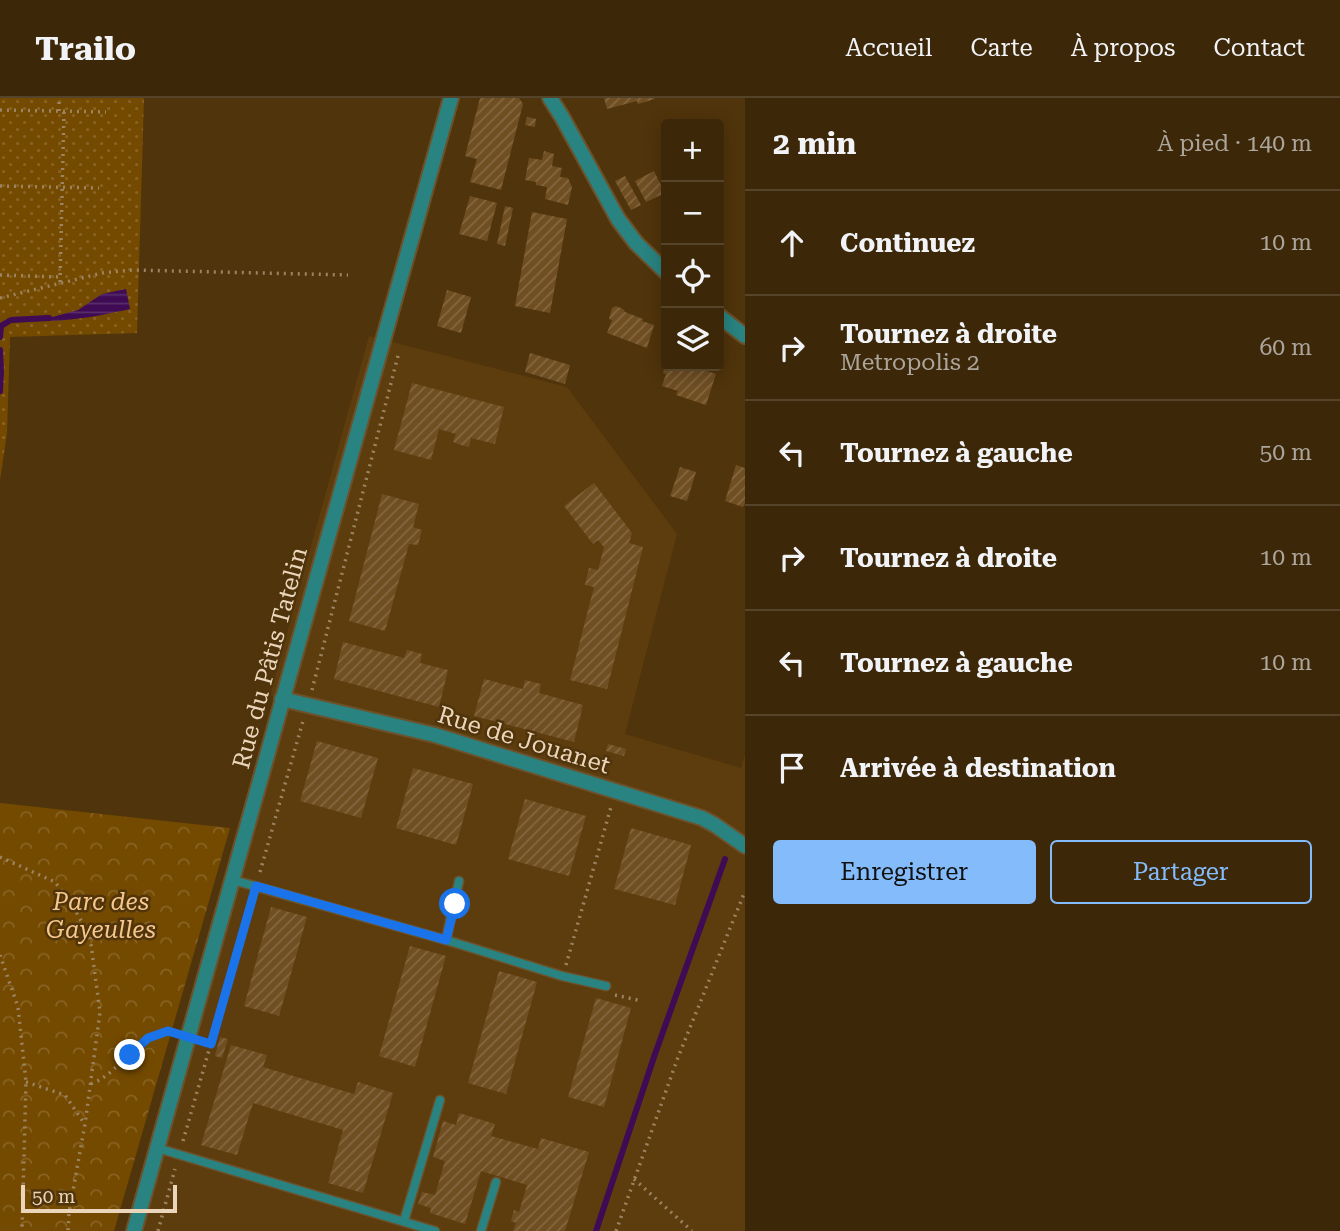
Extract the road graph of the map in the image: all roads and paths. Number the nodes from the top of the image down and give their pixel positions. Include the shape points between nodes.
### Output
1 (59, 98) edge
2 (451, 98) edge
3 (550, 98) edge
4 (0, 110) edge
5 (61, 111) junction
6 (106, 112) dead end
7 (0, 186) edge
8 (62, 187) junction
9 (99, 188) dead end
10 (661, 267) edge
11 (0, 275) edge
12 (348, 275) dead end
13 (60, 279) junction
14 (0, 298) edge
15 (724, 320) edge
16 (745, 336) edge
17 (382, 343) junction
18 (282, 699) junction
19 (308, 705) junction
20 (616, 792) junction
21 (745, 846) edge
22 (0, 857) edge
23 (233, 880) junction
24 (459, 881) dead end
25 (256, 886) junction
26 (745, 891) edge
27 (446, 940) junction
28 (0, 955) edge
29 (562, 976) junction
30 (606, 986) joint
31 (642, 1001) dead end
32 (188, 1038) junction
33 (26, 1082) junction
34 (91, 1084) junction
35 (440, 1100) dead end
36 (85, 1124) junction
37 (157, 1148) junction
38 (179, 1155) junction
39 (634, 1180) junction
40 (496, 1182) dead end
41 (404, 1221) junction
42 (22, 1231) edge
43 (68, 1231) edge
44 (134, 1231) edge
45 (158, 1231) edge
46 (435, 1231) edge
47 (481, 1231) edge
48 (616, 1231) edge
49 (692, 1231) edge

1 - 5 path
2 - 17 street, Rue du Pâtis Tatelin
3 - 10 street via 618,219
4 - 5 path
5 - 6 path
5 - 8 path
7 - 8 path
8 - 9 path
8 - 13 path
11 - 13 path
12 - 13 path via 132,270
13 - 14 path
15 - 16 street
17 - 18 street, Rue du Pâtis Tatelin
17 - 19 path via 398,348 399,357
18 - 19 street, Rue de Jouanet
18 - 23 street, Rue du Pâtis Tatelin
19 - 20 street, Rue de Jouanet via 435,735
19 - 25 path
20 - 21 street, Rue de Jouanet via 702,818
20 - 29 path
22 - 34 path via 55,882 90,937 100,1012
23 - 25 lane
23 - 32 street, Rue du Pâtis Tatelin
24 - 27 lane
25 - 27 lane
25 - 38 path
26 - 39 path
27 - 29 lane
28 - 33 path via 18,1007
29 - 30 lane
30 - 31 path via 606,993
32 - 34 path via 168,1031 148,1038
32 - 37 street, Rue du Pâtis Tatelin
33 - 36 path via 65,1095
33 - 42 path
34 - 36 path
35 - 41 lane
36 - 43 path
37 - 38 lane
37 - 44 street, Rue du Pâtis Tatelin
38 - 41 lane
38 - 45 path
39 - 48 path
39 - 49 path
40 - 47 lane
41 - 46 lane

